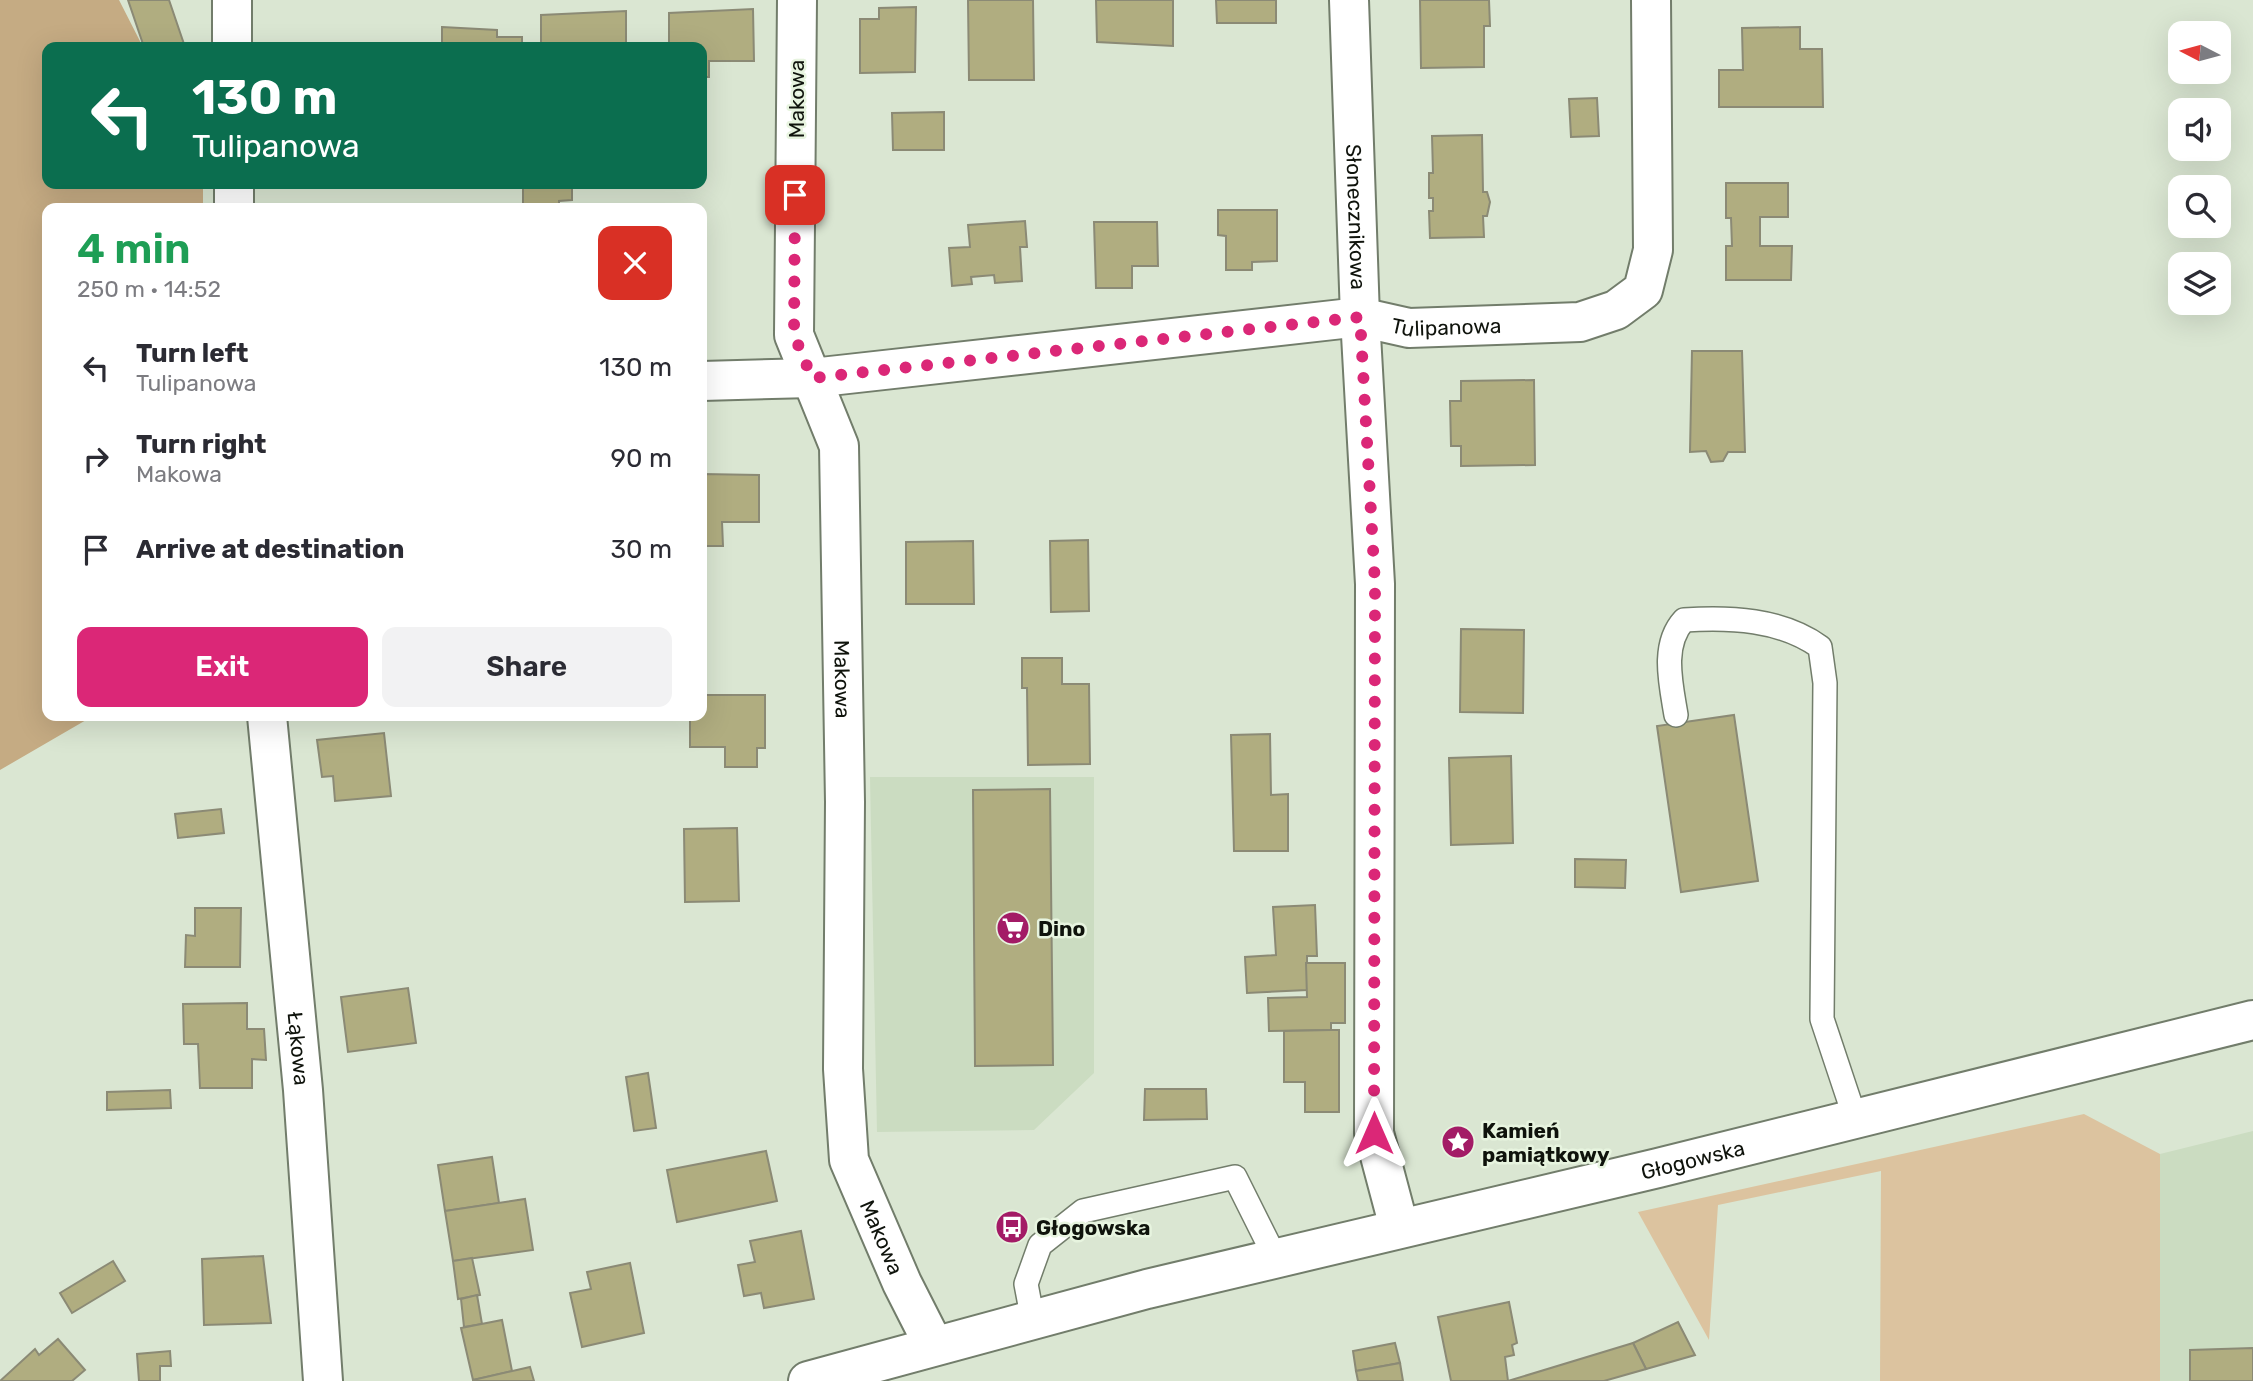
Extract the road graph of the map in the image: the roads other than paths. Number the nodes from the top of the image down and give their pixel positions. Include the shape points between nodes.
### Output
1 (232, 0) edge
2 (797, 0) edge
3 (1349, 0) edge
4 (1651, 0) edge
5 (232, 42) edge
6 (1360, 317) junction
7 (812, 378) junction
8 (707, 381) edge
9 (1676, 715) dead end
10 (267, 721) edge
11 (2253, 1020) edge
12 (1855, 1118) junction
13 (1399, 1227) junction
14 (1276, 1259) junction
15 (1033, 1321) junction
16 (934, 1346) junction
17 (872, 1372) edge
18 (323, 1381) edge
19 (808, 1381) edge

1 - 5 street
2 - 7 street, Makowa via 794,335
3 - 6 street, Słonecznikowa
4 - 6 street, Tulipanowa via 1653,250 1643,290 1616,310 1580,322 1409,328
6 - 7 street, Tulipanowa
6 - 13 street, Słonecznikowa via 1375,584 1374,1133
7 - 8 street, Tulipanowa
7 - 16 street, Makowa via 839,446 845,802 843,1069 849,1160
9 - 12 lane via 1669,668 1675,631 1684,621 1712,618 1769,624 1800,632 1819,647 1825,683 1822,1019
10 - 18 street, Łąkowa via 303,1090
11 - 12 street, Głogowska
12 - 13 street, Głogowska
13 - 14 street, Głogowska
14 - 15 street, Głogowska
14 - 15 lane via 1235,1177 1083,1211 1040,1245 1026,1284
15 - 16 street, Głogowska
16 - 17 street, Głogowska
17 - 19 street, Głogowska

